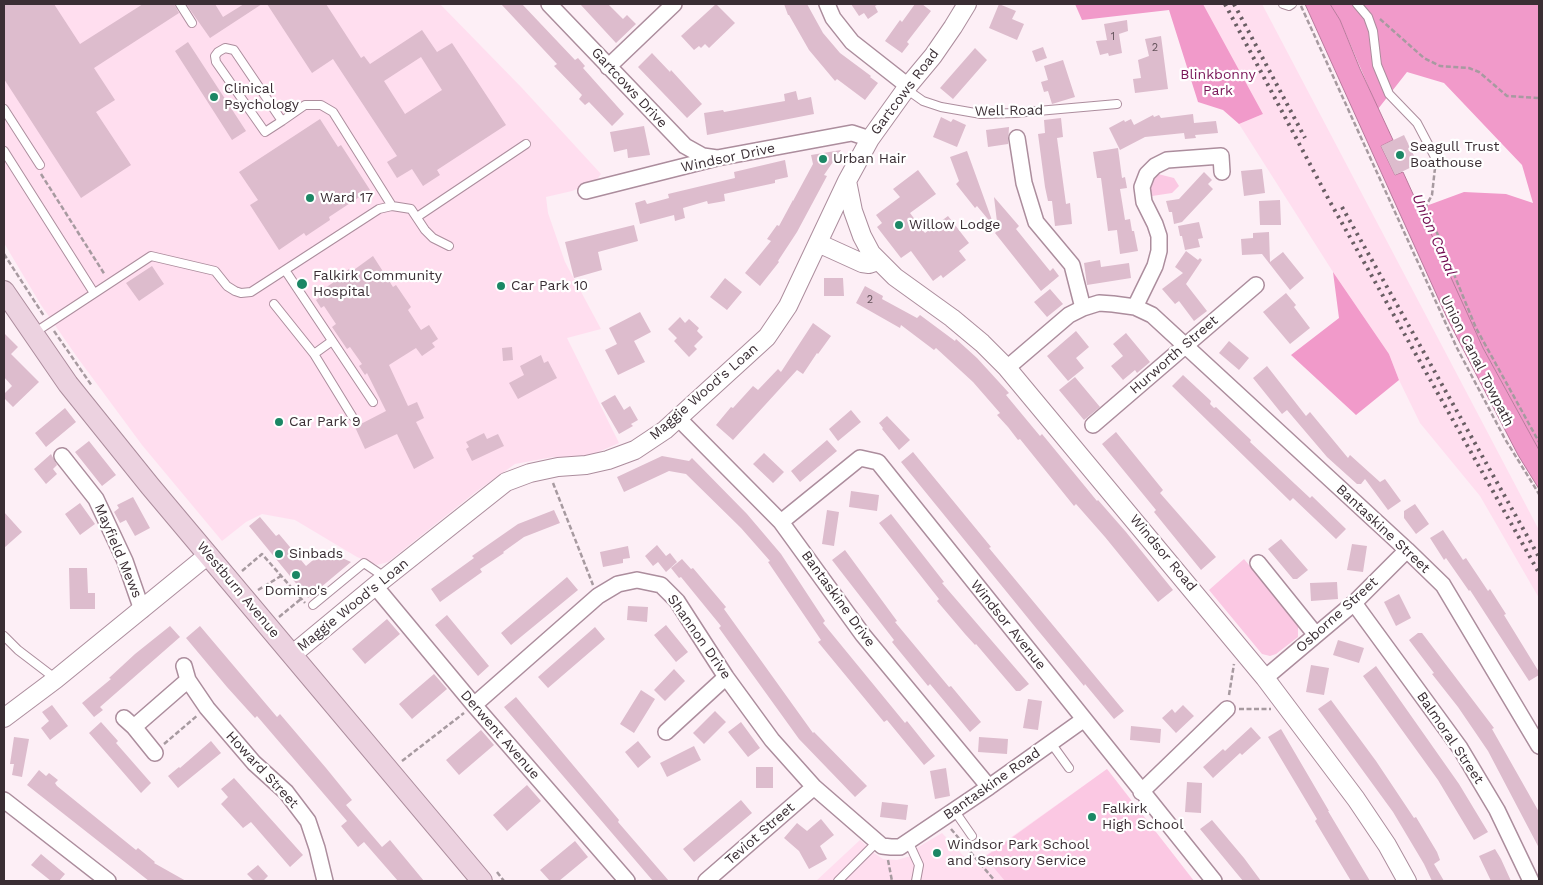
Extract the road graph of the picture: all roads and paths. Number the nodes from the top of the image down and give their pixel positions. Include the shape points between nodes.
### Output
1 (180, 4) edge
2 (549, 4) edge
3 (674, 4) edge
4 (828, 4) edge
5 (967, 4) edge
6 (1356, 4) edge
7 (1304, 14) dead end
8 (1368, 17) junction
9 (192, 24) dead end
10 (608, 66) junction
11 (907, 87) junction
12 (1539, 98) edge
13 (1117, 104) dead end
14 (4, 109) edge
15 (282, 121) junction
16 (1017, 138) dead end
17 (870, 139) junction
18 (526, 144) dead end
19 (4, 151) edge
20 (717, 158) junction
21 (1436, 159) joint
22 (40, 169) joint
23 (1222, 172) dead end
24 (846, 181) junction
25 (586, 191) dead end
26 (392, 206) junction
27 (418, 217) junction
28 (818, 243) junction
29 (449, 246) dead end
30 (4, 254) edge
31 (878, 261) junction
32 (285, 270) junction
33 (110, 282) junction
34 (1256, 286) dead end
35 (4, 291) edge
36 (94, 293) junction
37 (274, 304) dead end
38 (1135, 307) junction
39 (1083, 308) junction
40 (48, 322) junction
41 (32, 334) junction
42 (332, 341) junction
43 (1185, 346) junction
44 (314, 354) junction
45 (1007, 368) junction
46 (96, 392) dead end
47 (373, 402) dead end
48 (352, 416) dead end
49 (678, 418) junction
50 (1093, 425) dead end
51 (1539, 442) edge
52 (62, 456) dead end
53 (547, 470) junction
54 (1539, 494) edge
55 (781, 522) junction
56 (1408, 550) junction
57 (208, 555) junction
58 (1258, 563) dead end
59 (281, 576) junction
60 (246, 578) dead end
61 (380, 582) junction
62 (257, 591) dead end
63 (598, 596) junction
64 (301, 598) junction
65 (1354, 603) junction
66 (313, 605) joint
67 (142, 610) junction
68 (277, 622) junction
69 (1316, 635) junction
70 (4, 636) edge
71 (1237, 642) junction
72 (293, 654) junction
73 (726, 677) junction
74 (1265, 678) junction
75 (56, 679) junction
76 (474, 705) junction
77 (1227, 709) junction
78 (1290, 709) junction
79 (4, 718) edge
80 (1083, 720) junction
81 (191, 721) dead end
82 (666, 732) dead end
83 (1051, 743) junction
84 (1539, 746) edge
85 (159, 750) joint
86 (402, 761) dead end
87 (1069, 768) dead end
88 (814, 787) junction
89 (989, 787) junction
90 (1141, 792) junction
91 (6, 806) edge
92 (948, 814) junction
93 (972, 836) dead end
94 (893, 844) junction
95 (487, 874) edge
96 (108, 881) edge
97 (325, 881) edge
98 (504, 881) edge
99 (627, 881) edge
100 (706, 881) edge
101 (838, 881) edge
102 (892, 881) edge
103 (916, 881) edge
104 (995, 881) edge
105 (1214, 881) edge
106 (1407, 881) edge
107 (1531, 881) edge

1 - 9 lane
2 - 10 street, Gartcows Drive
3 - 10 street
4 - 11 street via 833,18 852,42
5 - 11 street, Gartcows Road via 933,56
6 - 8 lane
7 - 54 path, Union Canal Towpath via 1457,348 1505,439
8 - 12 path via 1380,19 1424,58 1440,66 1479,72 1507,96
8 - 21 lane via 1378,65 1389,94 1417,123
10 - 20 street, Gartcows Drive via 685,146 703,156
11 - 13 lane, Well Road via 922,101 982,114
11 - 17 street, Gartcows Road
14 - 22 lane
15 - 15 lane via 265,132 216,62 218,52 225,48 234,50
15 - 26 lane via 305,106 321,105 333,112
16 - 39 street via 1024,183 1036,222 1072,265
17 - 20 street, Windsor Drive via 852,133
17 - 24 street, Gartcows Road
18 - 27 lane
19 - 36 lane
20 - 25 street, Windsor Drive
21 - 51 path via 1432,195 1426,206 1476,328
22 - 33 path
23 - 38 street via 1221,156 1166,160 1147,174 1142,187 1144,202 1159,236 1159,250 1155,266
24 - 28 street, Maggie Wood's Loan
24 - 31 street, Windsor Road via 862,236
26 - 27 lane via 411,209
26 - 32 lane via 379,209
27 - 29 lane via 433,238
28 - 31 street via 862,263
28 - 49 street, Maggie Wood's Loan via 788,306 766,337
30 - 40 path
31 - 45 street, Windsor Road via 952,318
32 - 33 lane via 251,292 241,293 227,286 215,271 151,256
32 - 42 lane
33 - 36 lane
34 - 43 street, Hurworth Street
35 - 41 main road, Westburn Avenue
36 - 40 lane
37 - 44 lane
38 - 39 street via 1099,303
38 - 43 street, Bantaskine Street via 1152,315
39 - 45 street via 1069,315
40 - 41 lane
40 - 46 path
41 - 57 main road, Westburn Avenue via 68,384
42 - 44 lane
42 - 47 lane
43 - 50 street, Hurworth Street
43 - 56 street, Bantaskine Street
44 - 48 lane
45 - 71 street, Windsor Road
49 - 53 street, Maggie Wood's Loan via 635,450 593,464
49 - 55 street, Bantaskine Drive
52 - 67 street, Mayfield Mews via 68,474 96,499 125,561
53 - 61 street, Maggie Wood's Loan via 506,482
53 - 63 path
55 - 80 street, Windsor Avenue via 860,458 878,462
55 - 89 street, Bantaskine Drive via 863,635
56 - 65 street, Osborne Street
56 - 84 street, Bantaskine Street via 1443,585
57 - 67 street
57 - 68 main road, Westburn Avenue
58 - 69 street
59 - 60 path via 262,554 240,572
59 - 62 path
59 - 64 path
61 - 66 lane via 364,563
61 - 72 street, Maggie Wood's Loan
61 - 76 street, Derwent Avenue
63 - 73 street, Shannon Drive via 618,584 637,580 661,585 677,601
63 - 76 street, Shannon Drive
64 - 66 path via 308,606
64 - 68 path
65 - 69 street, Osborne Street
65 - 107 street, Balmoral Street via 1460,748 1497,810
67 - 75 street
68 - 72 main road, Westburn Avenue
69 - 74 street, Osborne Street
70 - 75 lane
71 - 74 street, Windsor Road
71 - 77 path
72 - 95 main road, Westburn Avenue
73 - 82 street
73 - 88 street, Shannon Drive via 772,740
74 - 78 street, Windsor Road
75 - 79 street
76 - 86 path
76 - 99 street, Derwent Avenue
77 - 78 path
77 - 90 street
78 - 106 street, Windsor Road via 1356,799
80 - 83 street, Bantaskine Road
80 - 90 street, Windsor Avenue
81 - 85 path
83 - 87 lane
83 - 89 street, Bantaskine Road
85 - 97 street, Howard Street via 129,723 186,673 207,708 254,763 286,792 308,821
88 - 94 street, Shannon Drive
88 - 100 street, Teviot Street
89 - 92 street, Bantaskine Road
90 - 105 street, Windsor Avenue
91 - 96 street
92 - 93 lane
92 - 94 street, Bantaskine Road
92 - 104 path
94 - 101 lane
94 - 102 path
94 - 103 lane via 919,865
95 - 98 path

